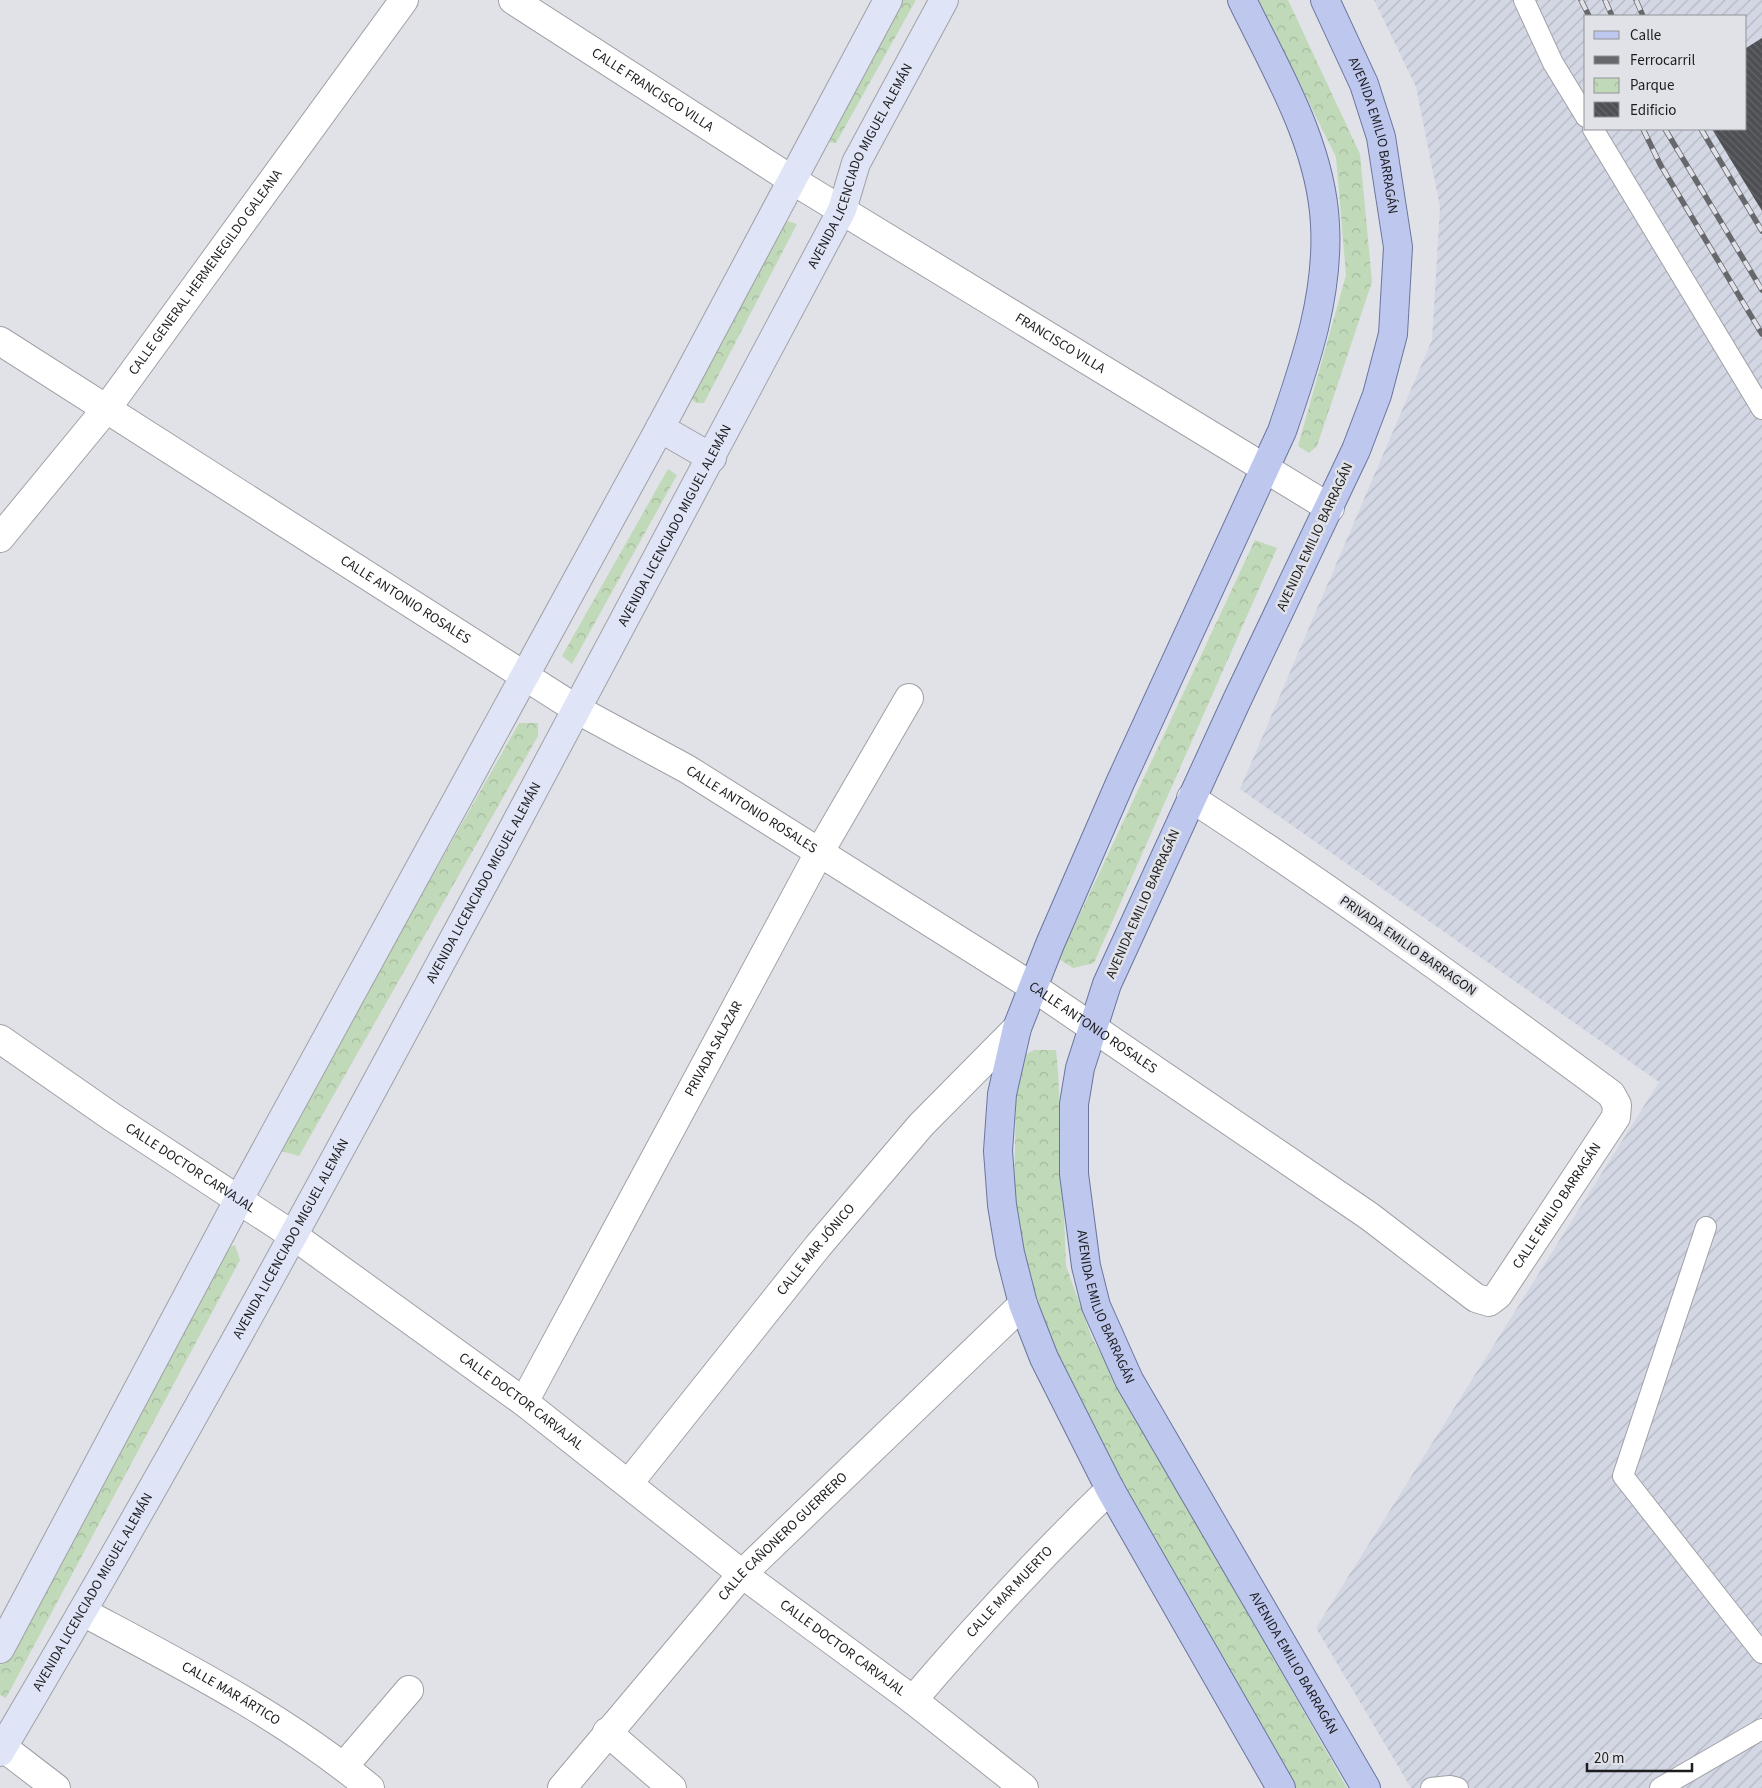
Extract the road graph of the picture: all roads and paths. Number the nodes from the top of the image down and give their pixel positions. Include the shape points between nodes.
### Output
1 (404, 0) edge
2 (513, 0) edge
3 (888, 0) edge
4 (944, 0) edge
5 (1242, 0) edge
6 (1325, 0) edge
7 (1524, 0) edge
8 (1584, 114) edge
9 (1594, 130) edge
10 (792, 180) junction
11 (842, 210) junction
12 (0, 341) edge
13 (107, 408) junction
14 (1762, 409) edge
15 (660, 428) junction
16 (712, 458) junction
17 (1264, 470) junction
18 (1330, 508) junction
19 (0, 538) edge
20 (524, 675) junction
21 (909, 698) dead end
22 (578, 710) junction
23 (1191, 798) junction
24 (819, 853) junction
25 (1033, 987) junction
26 (1017, 1028) junction
27 (1092, 1028) junction
28 (0, 1039) edge
29 (1617, 1105) joint
30 (239, 1199) junction
31 (1706, 1227) dead end
32 (294, 1236) junction
33 (1489, 1302) joint
34 (1023, 1304) junction
35 (524, 1402) junction
36 (628, 1483) junction
37 (1110, 1489) junction
38 (742, 1574) junction
39 (83, 1612) junction
40 (0, 1649) edge
41 (1762, 1653) edge
42 (409, 1690) dead end
43 (913, 1700) junction
44 (1762, 1729) edge
45 (607, 1732) junction
46 (1, 1748) edge
47 (344, 1766) junction
48 (56, 1788) edge
49 (370, 1788) edge
50 (562, 1788) edge
51 (672, 1788) edge
52 (1024, 1788) edge
53 (1281, 1788) edge
54 (1366, 1788) edge
55 (1431, 1788) edge
56 (1458, 1788) edge
57 (1660, 1788) edge

1 - 13 street, CALLE GENERAL HERMENEGILDO GALEANA
2 - 10 street, CALLE FRANCISCO VILLA
3 - 10 main road
4 - 11 main road, AVENIDA LICENCIADO MIGUEL ALEMÁN via 856,163
5 - 17 main road via 1302,128 1317,176 1325,223 1324,270 1317,320 1285,422
6 - 18 main road, AVENIDA EMILIO BARRAGÁN via 1364,84 1382,137 1398,247 1393,334 1377,395
7 - 8 lane via 1554,64
9 - 14 lane
10 - 11 street, FRANCISCO VILLA
10 - 15 main road
11 - 16 main road, AVENIDA LICENCIADO MIGUEL ALEMÁN
11 - 17 street, FRANCISCO VILLA via 1159,402
12 - 13 street, CALLE ANTONIO ROSALES
13 - 19 street, CALLE GENERAL HERMENEGILDO GALEANA
13 - 20 street, CALLE ANTONIO ROSALES
15 - 16 main road
15 - 20 main road
16 - 22 main road, AVENIDA LICENCIADO MIGUEL ALEMÁN
17 - 18 street, FRANCISCO VILLA
17 - 25 main road via 1120,783
18 - 23 main road, AVENIDA EMILIO BARRAGÁN
20 - 22 street, CALLE ANTONIO ROSALES
20 - 30 main road
21 - 24 street, PRIVADA SALAZAR
22 - 24 street, CALLE ANTONIO ROSALES via 688,769
22 - 32 main road, AVENIDA LICENCIADO MIGUEL ALEMÁN
23 - 27 main road, AVENIDA EMILIO BARRAGÁN via 1108,984
23 - 29 street, PRIVADA EMILIO BARRAGON via 1436,965 1611,1094
24 - 25 street, CALLE ANTONIO ROSALES
24 - 35 street, PRIVADA SALAZAR
25 - 26 main road
25 - 27 street, CALLE ANTONIO ROSALES
26 - 34 main road via 1002,1094 998,1151 1002,1205
26 - 36 street, CALLE MAR JÓNICO via 914,1133 818,1246
27 - 33 street, CALLE ANTONIO ROSALES via 1369,1216 1476,1298
27 - 54 main road, AVENIDA EMILIO BARRAGÁN via 1074,1104 1074,1166 1078,1217 1096,1306 1129,1380
28 - 30 street, CALLE DOCTOR CARVAJAL via 112,1117
29 - 33 street, CALLE EMILIO BARRAGÁN via 1616,1117 1498,1295
30 - 32 street, CALLE DOCTOR CARVAJAL
30 - 40 main road
31 - 41 lane via 1623,1476
32 - 35 street, CALLE DOCTOR CARVAJAL
32 - 39 main road, AVENIDA LICENCIADO MIGUEL ALEMÁN
34 - 37 main road via 1044,1358
34 - 38 street, CALLE CAÑONERO GUERRERO
35 - 36 street, CALLE DOCTOR CARVAJAL
36 - 38 street, CALLE DOCTOR CARVAJAL
37 - 43 street, CALLE MAR MUERTO via 972,1630
37 - 53 main road
38 - 43 street, CALLE DOCTOR CARVAJAL
38 - 45 street, CALLE CAÑONERO GUERRERO
39 - 46 main road, AVENIDA LICENCIADO MIGUEL ALEMÁN
39 - 47 street, CALLE MAR ÁRTICO via 247,1701
42 - 47 street
43 - 52 street, CALLE DOCTOR CARVAJAL
44 - 57 lane
45 - 50 street, CALLE CAÑONERO GUERRERO
45 - 51 street
46 - 48 street
47 - 49 street, CALLE MAR ÁRTICO
55 - 56 lane

